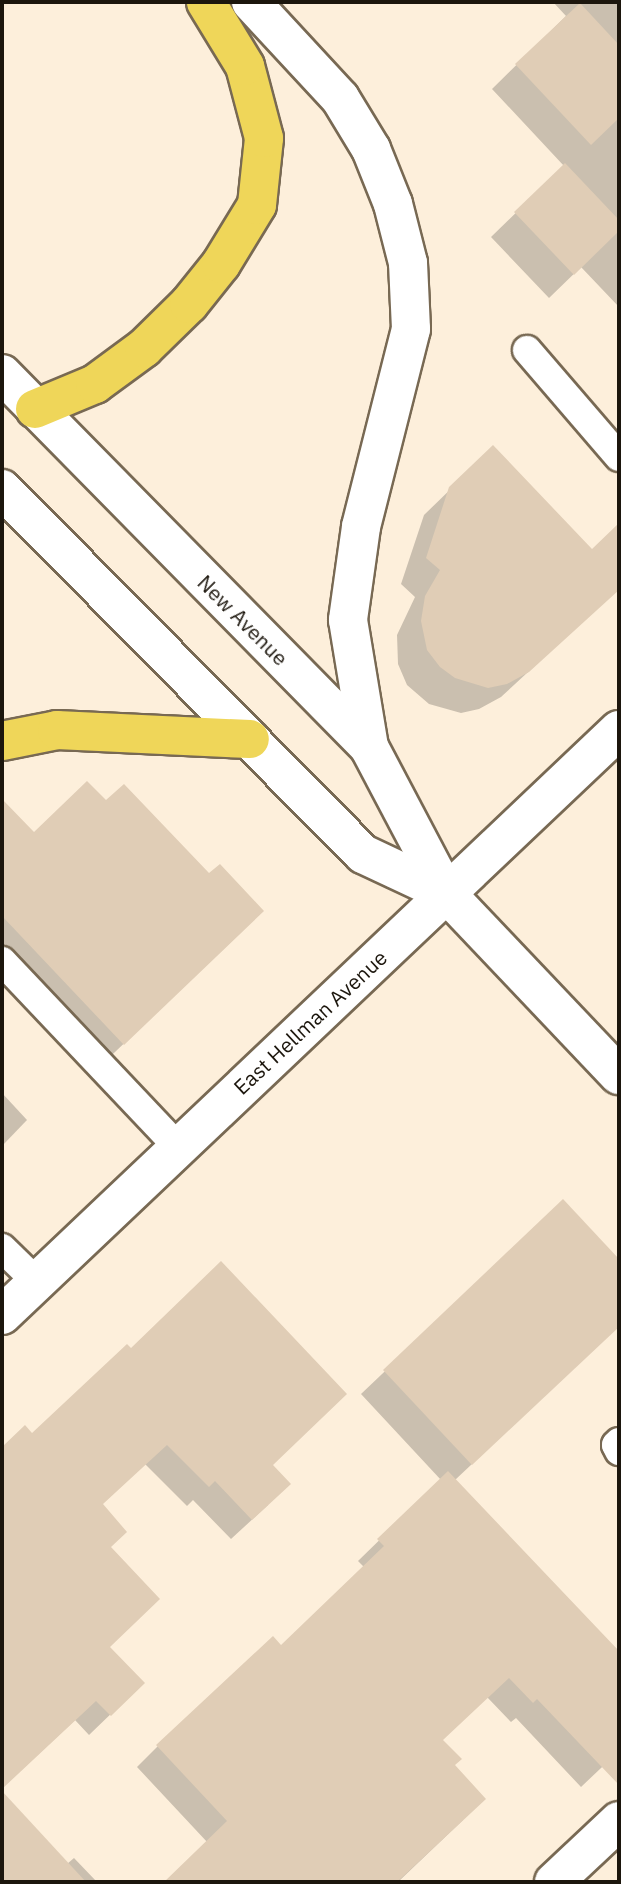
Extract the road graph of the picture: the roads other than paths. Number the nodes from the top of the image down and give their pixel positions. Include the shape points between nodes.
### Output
1 (206, 2) edge
2 (251, 2) edge
3 (527, 350) dead end
4 (2, 374) edge
5 (35, 409) junction
6 (619, 457) edge
7 (2, 489) edge
8 (619, 730) edge
9 (250, 739) junction
10 (2, 741) edge
11 (369, 747) junction
12 (446, 893) junction
13 (2, 961) edge
14 (619, 1075) edge
15 (178, 1147) junction
16 (2, 1248) edge
17 (37, 1282) junction
18 (2, 1315) edge
19 (619, 1442) edge
20 (619, 1451) edge
21 (619, 1821) edge
22 (554, 1882) edge

1 - 5 highway via 245,66 264,138 257,205 221,264 144,348 95,384
2 - 11 main road via 340,98 365,139 393,204 408,263 411,329 361,527 348,621
3 - 6 lane
4 - 5 main road, New Avenue
5 - 11 main road, New Avenue
7 - 9 main road, New Avenue
8 - 12 main road, East Hellman Avenue
9 - 10 highway via 57,730
9 - 12 main road, New Avenue via 363,854
11 - 12 main road, New Avenue
12 - 14 main road, New Avenue
12 - 15 main road, East Hellman Avenue
13 - 15 lane
15 - 17 main road, East Hellman Avenue
16 - 17 lane
17 - 18 main road, East Hellman Avenue
19 - 20 lane
21 - 22 main road

